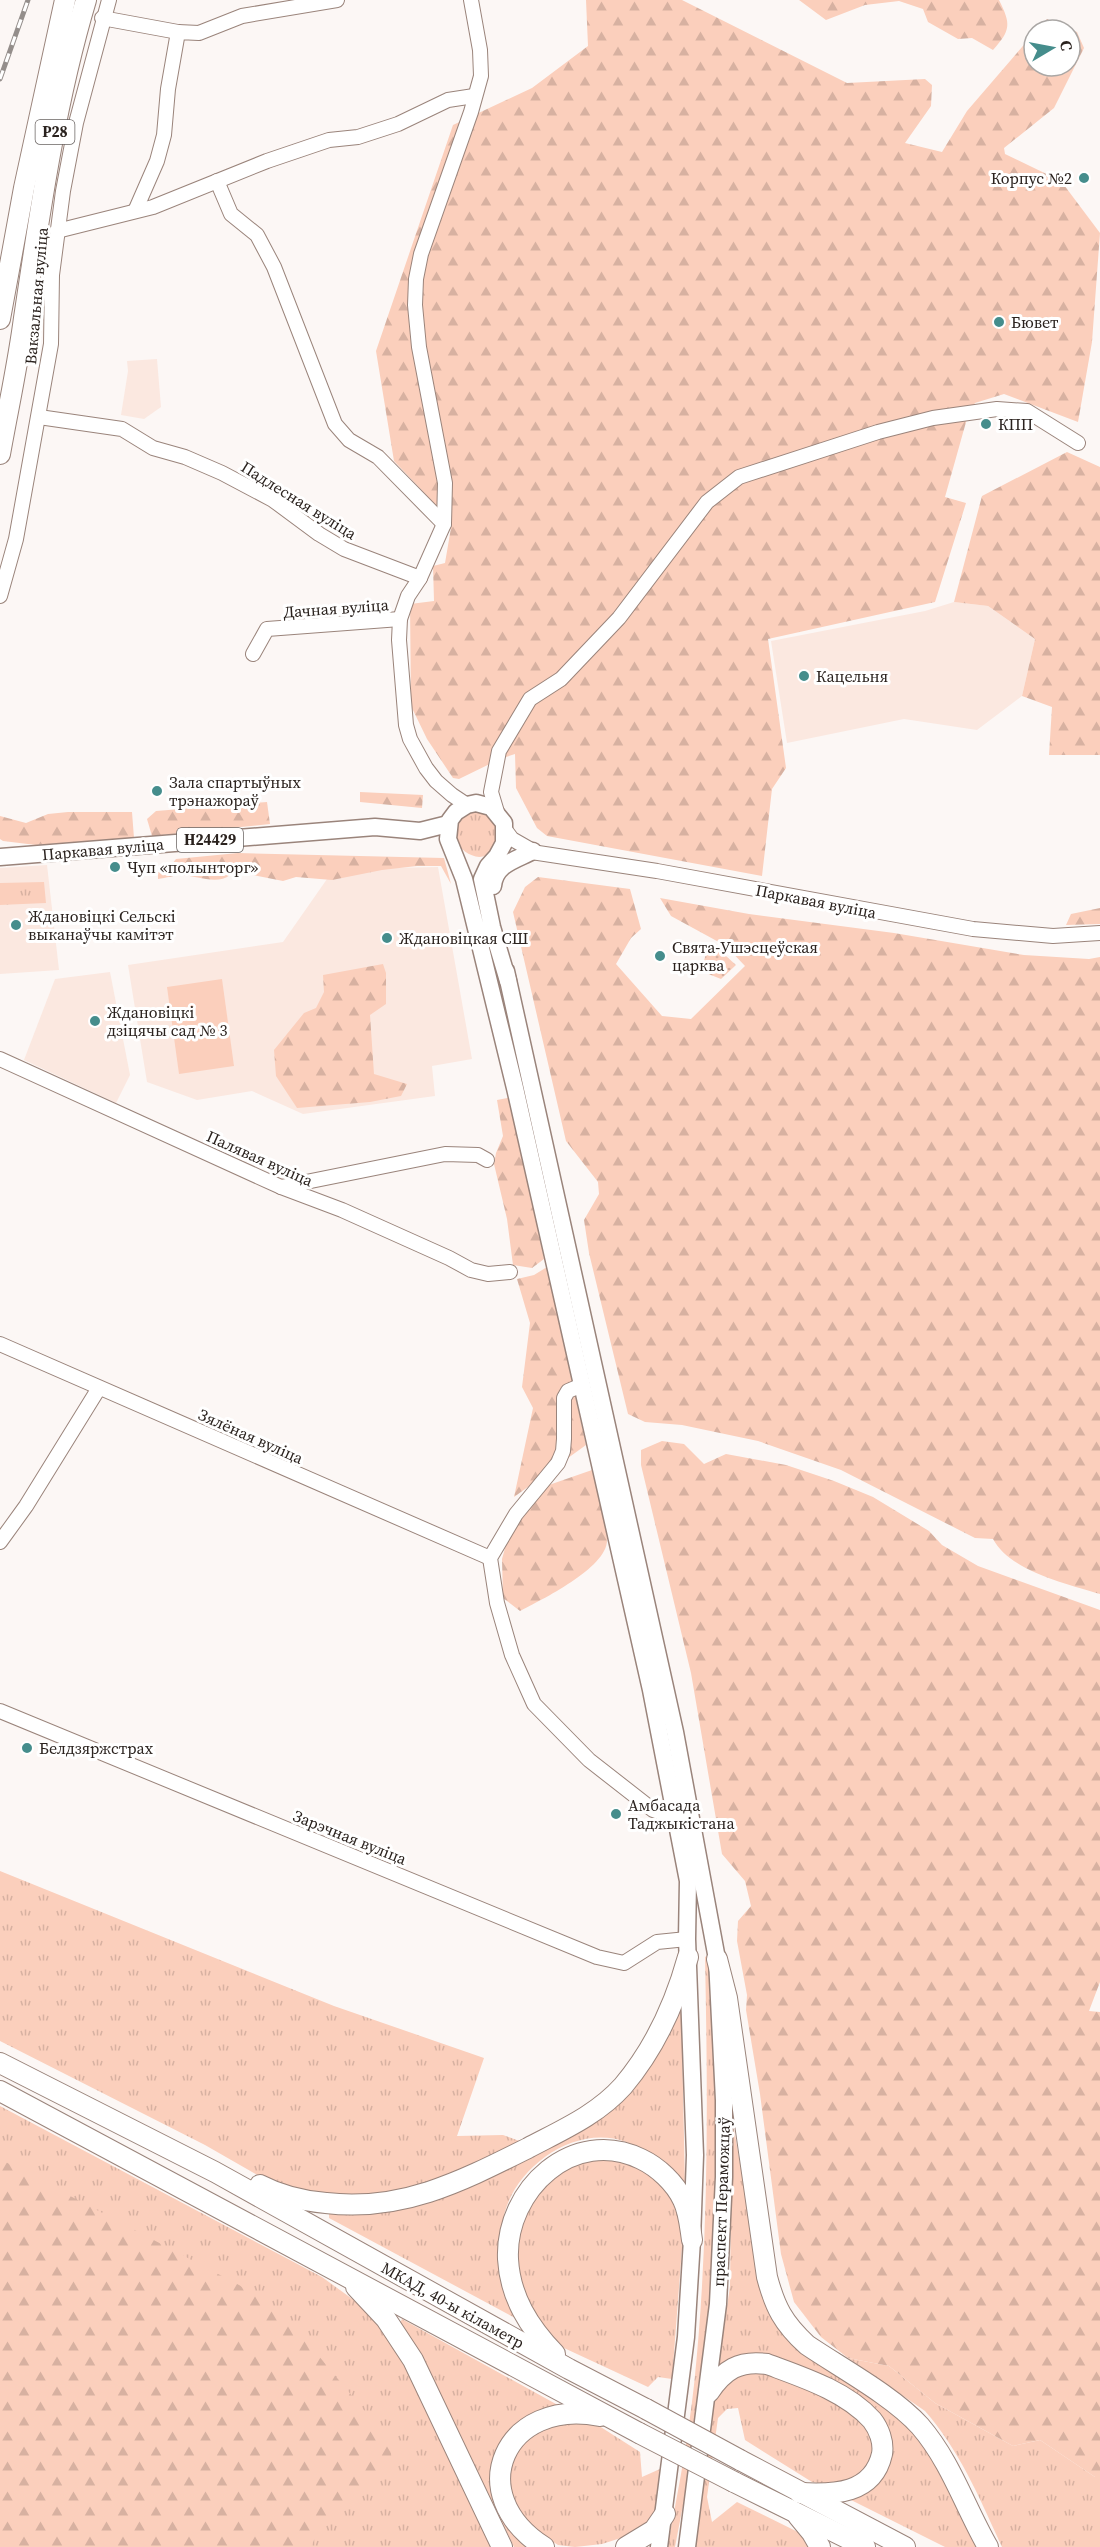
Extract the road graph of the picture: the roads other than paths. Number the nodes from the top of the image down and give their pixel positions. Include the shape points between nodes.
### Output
1 (65, 0) edge
2 (86, 0) edge
3 (109, 0) edge
4 (337, 0) edge
5 (471, 0) edge
6 (102, 18) junction
7 (178, 32) junction
8 (474, 96) junction
9 (217, 181) junction
10 (136, 210) junction
11 (57, 231) junction
12 (0, 319) edge
13 (39, 417) junction
14 (1078, 443) dead end
15 (0, 454) edge
16 (444, 524) junction
17 (420, 579) junction
18 (0, 596) edge
19 (400, 619) junction
20 (253, 654) dead end
21 (465, 805) junction
22 (420, 831) junction
23 (506, 831) junction
24 (451, 848) junction
25 (533, 851) junction
26 (0, 858) edge
27 (495, 858) junction
28 (1100, 933) edge
29 (508, 981) junction
30 (0, 1059) edge
31 (487, 1160) dead end
32 (281, 1187) junction
33 (510, 1272) dead end
34 (0, 1344) edge
35 (582, 1385) junction
36 (99, 1388) junction
37 (0, 1542) edge
38 (490, 1558) junction
39 (0, 1711) edge
40 (677, 1814) junction
41 (688, 1948) junction
42 (716, 1954) junction
43 (0, 2063) edge
44 (0, 2091) edge
45 (215, 2172) junction
46 (692, 2240) junction
47 (343, 2274) junction
48 (569, 2369) junction
49 (708, 2392) junction
50 (617, 2419) junction
51 (800, 2493) junction
52 (794, 2512) junction
53 (665, 2514) junction
54 (502, 2547) edge
55 (544, 2547) edge
56 (626, 2547) edge
57 (659, 2547) edge
58 (687, 2547) edge
59 (820, 2547) edge
60 (865, 2547) edge
61 (905, 2547) edge
62 (988, 2547) edge

1 - 12 highway, Р28 via 37,122
2 - 15 highway, Р28 via 39,209
3 - 6 street, Вакзальная вуліца
4 - 7 street via 242,16 199,33
5 - 8 street via 481,76
6 - 7 street
6 - 11 street, Вакзальная вуліца via 76,123
7 - 10 street via 164,135
8 - 9 street via 448,100 398,124 329,140
8 - 16 street via 416,279 419,347 445,483
9 - 10 street
9 - 16 street via 231,214 257,235 274,267 335,424 349,440 378,458
10 - 11 street
11 - 13 street, Вакзальная вуліца via 51,344
13 - 17 street, Падлесная вуліца via 122,429 153,448 222,473 273,500 344,549
13 - 18 street, Вакзальная вуліца via 16,539
14 - 21 street via 1027,411 997,409 933,418 878,432 739,477 707,502 620,618 561,679 530,699
16 - 17 street
17 - 19 street via 408,596
19 - 20 street, Дачная вуліца via 267,629
19 - 21 street via 400,659 410,739 426,768
21 - 22 main road, Паркавая вуліца / Н24429
21 - 23 main road, Н24429 via 497,812
21 - 24 main road
22 - 24 main road, Паркавая вуліца / Н24429
22 - 26 main road, Паркавая вуліца / Н24429 via 375,827
23 - 25 street, Паркавая вуліца / Н24429
23 - 27 main road
24 - 27 main road, Н24429 via 467,861
24 - 35 main road via 464,879 510,1067
25 - 27 street, Паркавая вуліца / Н24429
25 - 28 street, Паркавая вуліца / Н24429 via 657,870 973,930 1053,936
25 - 29 main road via 506,864 493,880 492,899
27 - 29 main road via 483,879
29 - 42 main road, праспект Пераможцаў via 675,1732
30 - 32 street, Палявая вуліца
31 - 32 street via 478,1155 445,1154
32 - 33 street, Палявая вуліца via 342,1210 471,1270 488,1274
34 - 36 street, Зялёная вуліца
35 - 38 street via 568,1391 564,1398 563,1451 558,1463 516,1514
35 - 40 main road
36 - 37 street
36 - 38 street, Зялёная вуліца
38 - 40 street via 497,1603 512,1654 534,1704 589,1760 653,1810
39 - 41 street, Зарэчная вуліца via 597,1957 624,1963 657,1942
40 - 41 main road via 688,1881
41 - 42 main road via 703,1948
41 - 45 highway via 678,1993 669,2013 622,2086 585,2118 461,2180 414,2198 352,2206 297,2198 247,2178
41 - 46 main road via 695,2155
42 - 49 main road, праспект Пераможцаў via 724,2177 718,2304
42 - 62 highway via 726,1998 767,2277 779,2314 807,2345 920,2426 960,2487
43 - 45 highway, МКАД, 40-ы кіламетр
44 - 47 highway, МКАД, 40-ы кіламетр
45 - 48 highway, МКАД, 40-ы кіламетр
46 - 48 highway via 683,2199 660,2171 635,2156 605,2150 576,2154 563,2159 537,2180 513,2220 508,2249 510,2278 535,2333
46 - 53 main road via 686,2337
47 - 50 highway, МКАД, 40-ы кіламетр
47 - 54 highway via 386,2319 413,2360
48 - 51 highway, МКАД, 40-ы кіламетр, bridge
49 - 51 highway via 719,2377 738,2364 767,2364 841,2396 873,2421 883,2450 871,2478 859,2487 830,2495
49 - 58 main road, праспект Пераможцаў
50 - 52 highway, МКАД, 40-ы кіламетр, bridge
50 - 55 highway via 559,2414 530,2425 507,2448 502,2462 501,2495 518,2526
51 - 61 highway, МКАД, 40-ы кіламетр
52 - 59 highway
52 - 60 highway, МКАД, 40-ы кіламетр
53 - 56 highway via 654,2530
53 - 57 main road

